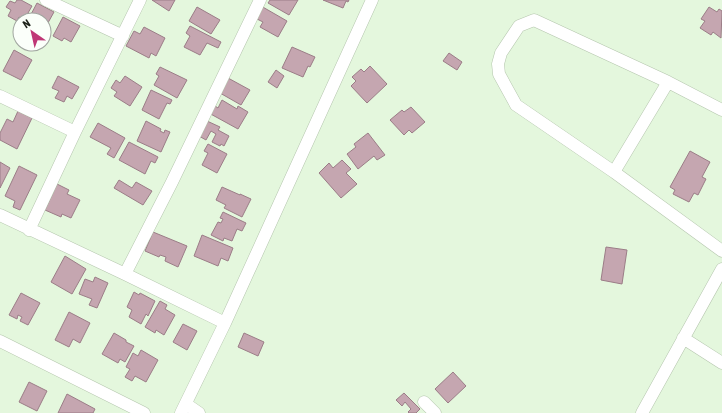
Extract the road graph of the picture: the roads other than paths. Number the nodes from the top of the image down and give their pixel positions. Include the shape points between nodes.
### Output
1 (46, 0) edge
2 (140, 0) edge
3 (260, 0) edge
4 (372, 0) edge
5 (123, 36) junction
6 (668, 82) junction
7 (0, 96) edge
8 (722, 110) edge
9 (74, 132) junction
10 (614, 172) junction
11 (0, 215) edge
12 (30, 230) junction
13 (722, 251) edge
14 (722, 270) edge
15 (125, 274) junction
16 (225, 323) junction
17 (683, 338) junction
18 (0, 341) edge
19 (722, 363) edge
20 (424, 402) dead end
21 (184, 408) edge
22 (144, 413) edge
23 (199, 413) edge
24 (435, 413) edge
25 (642, 413) edge

1 - 5 street
2 - 5 street
3 - 15 street
4 - 16 street
5 - 9 street
6 - 8 street
6 - 10 street
6 - 10 street via 534,20 519,26 501,53 499,74 516,105
7 - 9 street
9 - 12 street
10 - 13 street
11 - 12 street
12 - 15 street
14 - 17 street
15 - 16 street
16 - 21 street
17 - 19 street
17 - 25 street
18 - 22 street
20 - 24 street
21 - 23 street

